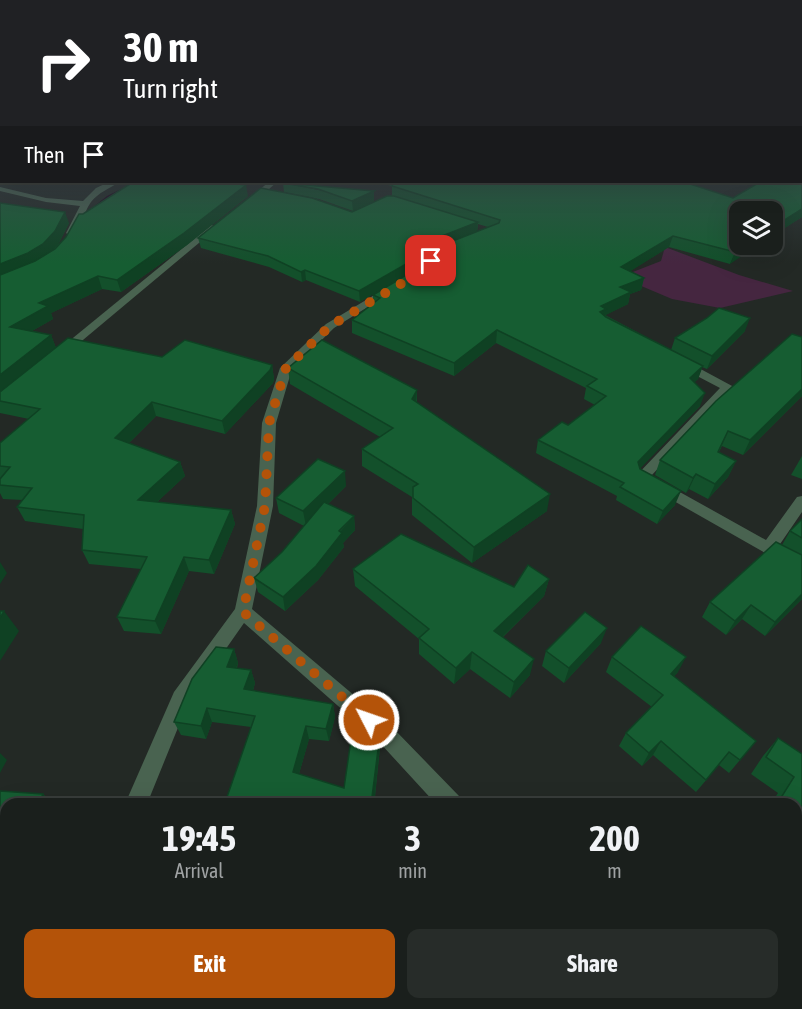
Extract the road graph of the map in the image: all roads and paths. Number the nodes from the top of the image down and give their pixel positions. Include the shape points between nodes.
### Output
1 (113, 183) edge
2 (272, 183) edge
3 (0, 189) edge
4 (84, 204) junction
5 (239, 210) edge
6 (221, 222) edge
7 (65, 242) edge
8 (400, 284) edge
9 (668, 356) edge
10 (53, 360) edge
11 (802, 501) edge
12 (769, 548) junction
13 (802, 568) edge
14 (243, 612) junction
15 (139, 798) edge
16 (445, 798) edge

1 - 4 street
2 - 5 street via 266,193
3 - 4 street
4 - 7 street
6 - 10 street
8 - 14 street via 330,326 286,368 269,423 265,506
9 - 12 street via 728,387 642,477
11 - 12 street
12 - 13 street
14 - 15 street via 181,698
14 - 16 street via 387,736

